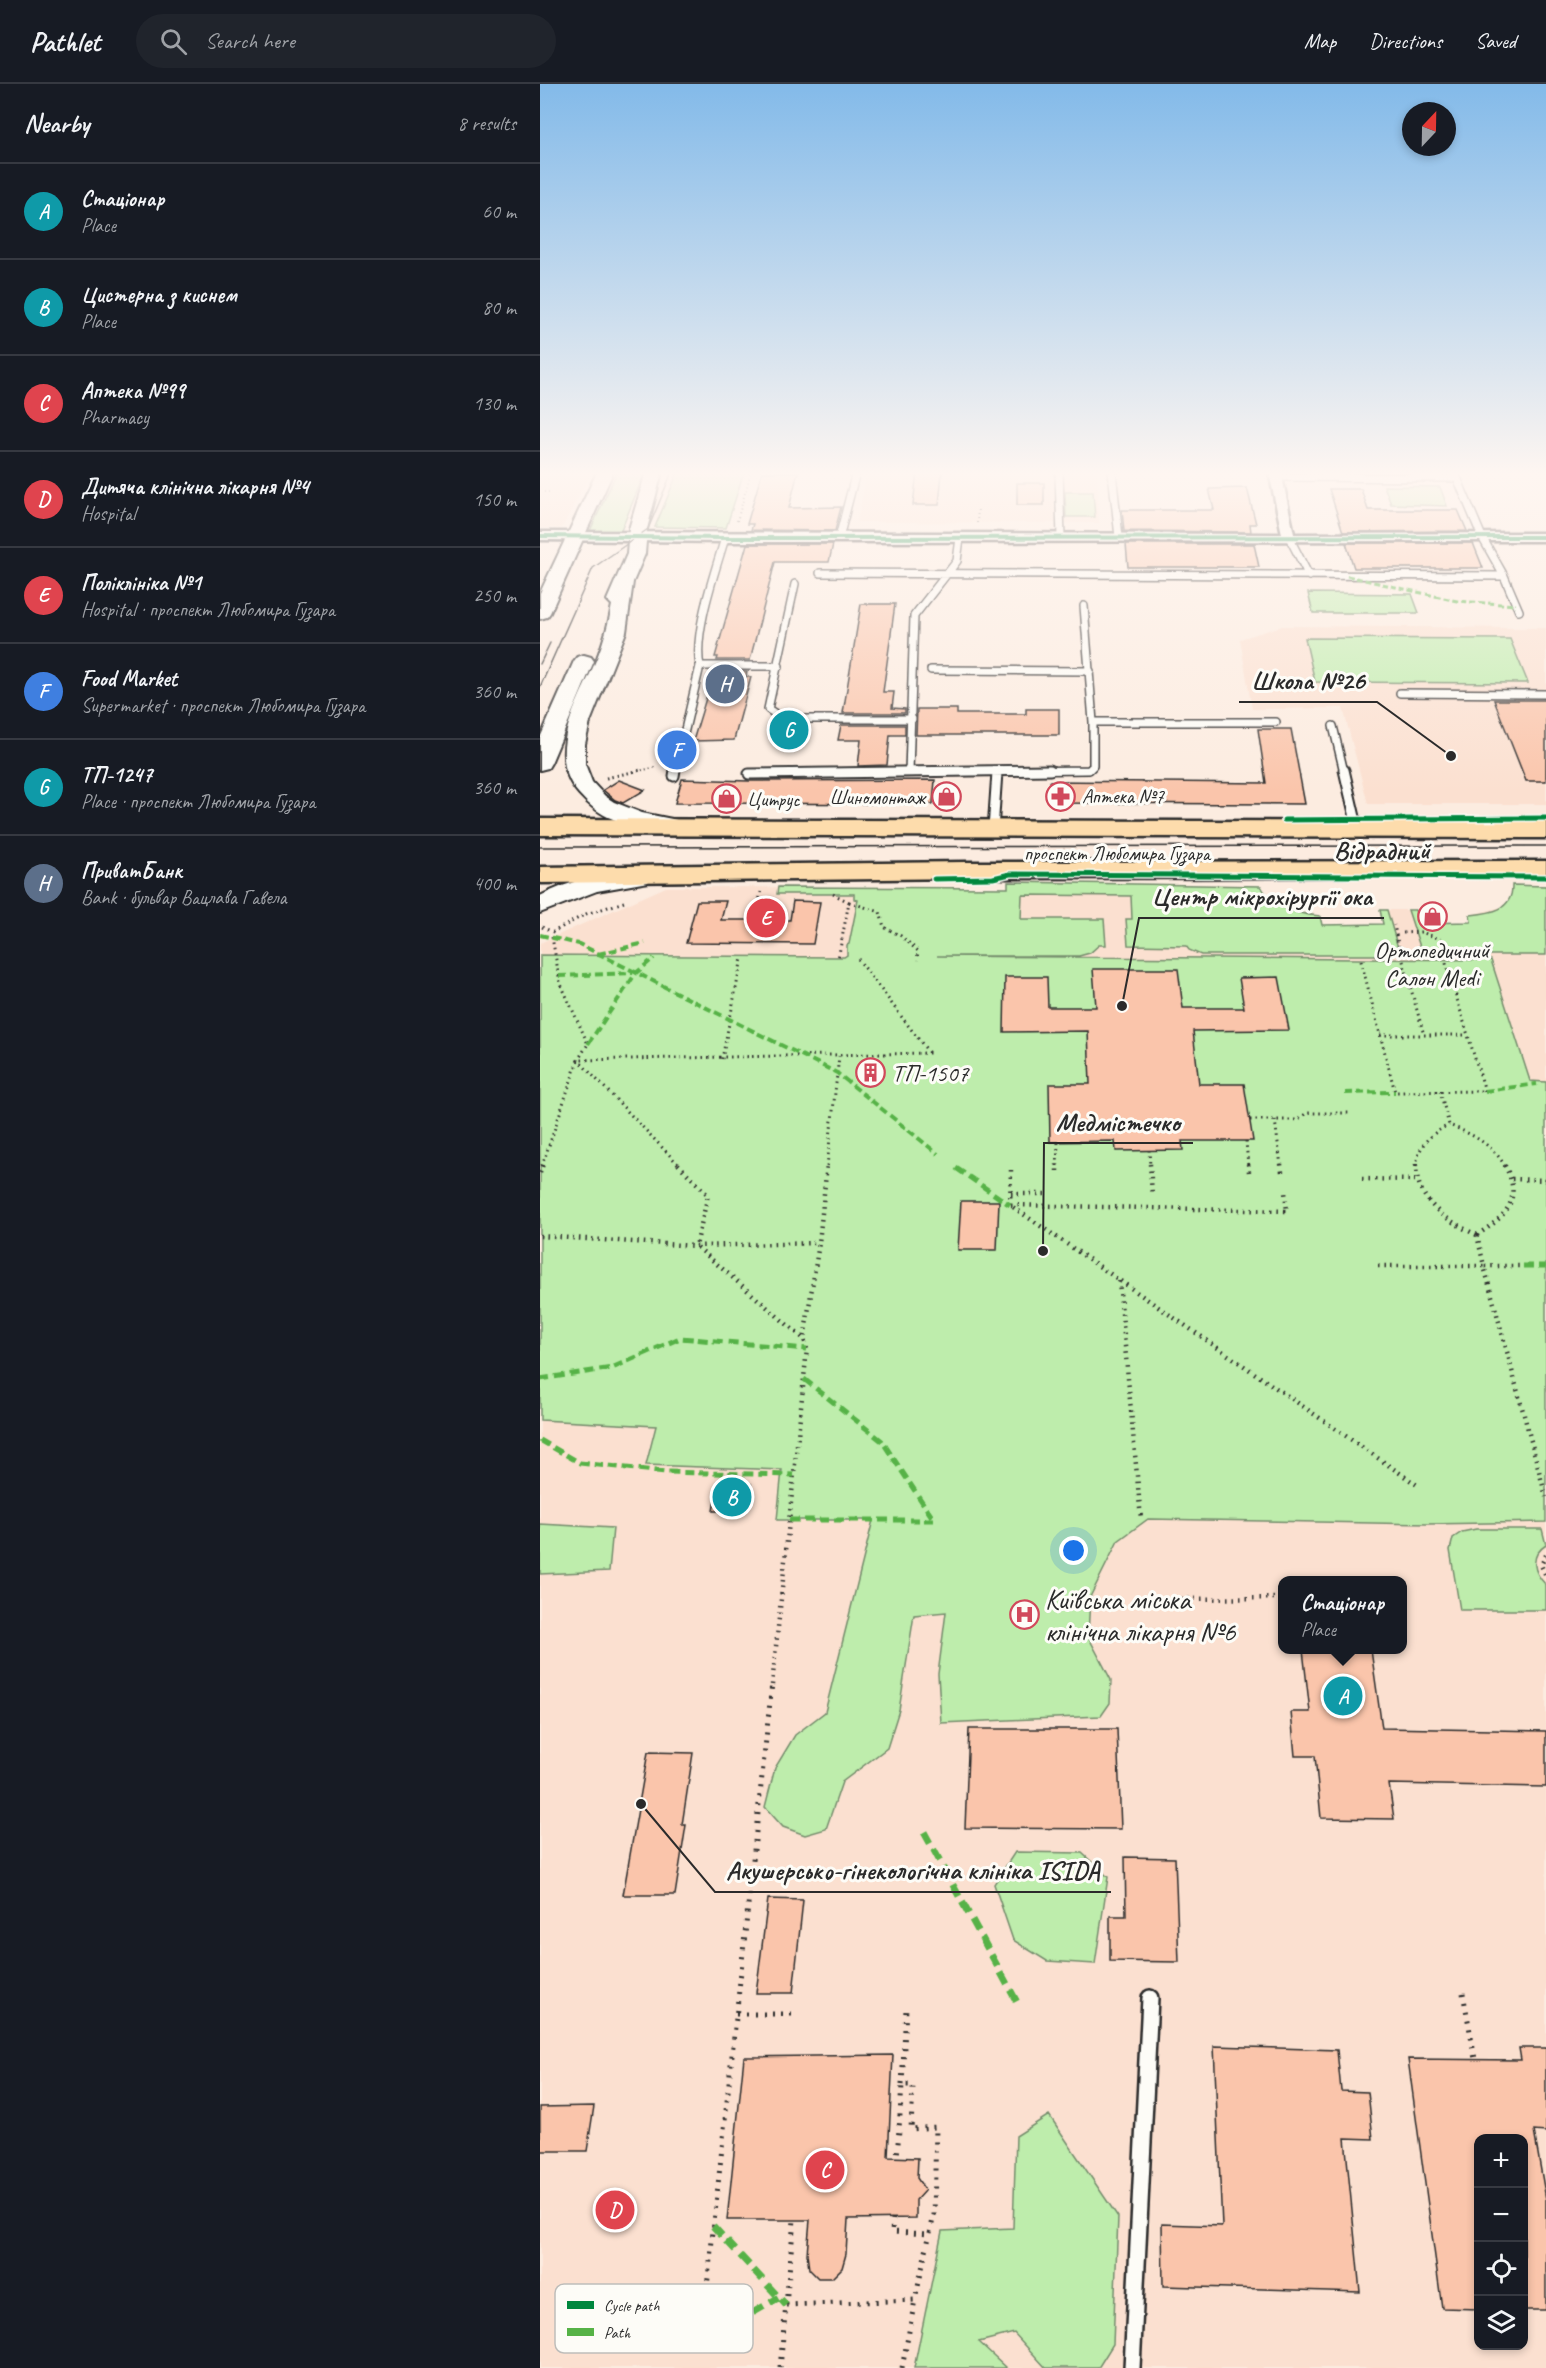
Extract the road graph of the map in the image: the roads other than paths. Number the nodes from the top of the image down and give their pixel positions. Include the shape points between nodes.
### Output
1 (551, 579) edge
2 (555, 579) edge
3 (627, 579) edge
4 (713, 579) edge
5 (943, 579) edge
6 (1505, 579) edge
7 (625, 584) junction
8 (795, 584) dead end
9 (540, 592) edge
10 (1084, 606) dead end
11 (1519, 611) dead end
12 (540, 613) edge
13 (700, 666) junction
14 (779, 666) junction
15 (931, 670) dead end
16 (1090, 671) junction
17 (1400, 693) dead end
18 (1546, 694) edge
19 (912, 719) junction
20 (1093, 722) junction
21 (1276, 722) dead end
22 (1333, 726) dead end
23 (540, 763) edge
24 (909, 772) junction
25 (997, 772) junction
26 (749, 774) dead end
27 (674, 776) dead end
28 (540, 827) edge
29 (693, 830) junction
30 (993, 830) junction
31 (1359, 830) junction
32 (1546, 830) edge
33 (1546, 868) edge
34 (688, 874) junction
35 (540, 875) edge
36 (541, 916) edge
37 (1150, 1998) dead end
38 (1132, 2368) edge

1 - 9 main road
2 - 12 main road
3 - 7 main road
4 - 13 lane via 697,651
5 - 19 lane via 914,616
6 - 11 lane
7 - 23 main road via 579,670
7 - 29 main road via 614,638 576,732 573,766 580,783 598,802 621,813
8 - 14 lane
10 - 16 lane
13 - 14 lane
13 - 27 lane
14 - 19 lane via 768,710 780,717
15 - 16 lane
16 - 20 lane
17 - 18 lane
19 - 24 lane
20 - 21 lane
20 - 25 lane via 1094,766 1089,770
22 - 31 lane
24 - 25 lane
24 - 26 lane
25 - 30 lane
28 - 29 main road, проспект Любомира Гузара
29 - 30 main road, проспект Любомира Гузара
30 - 31 main road, проспект Любомира Гузара
31 - 32 main road, проспект Любомира Гузара
33 - 34 main road, проспект Любомира Гузара
34 - 35 main road, проспект Любомира Гузара
34 - 36 main road via 596,883 574,890
37 - 38 lane

